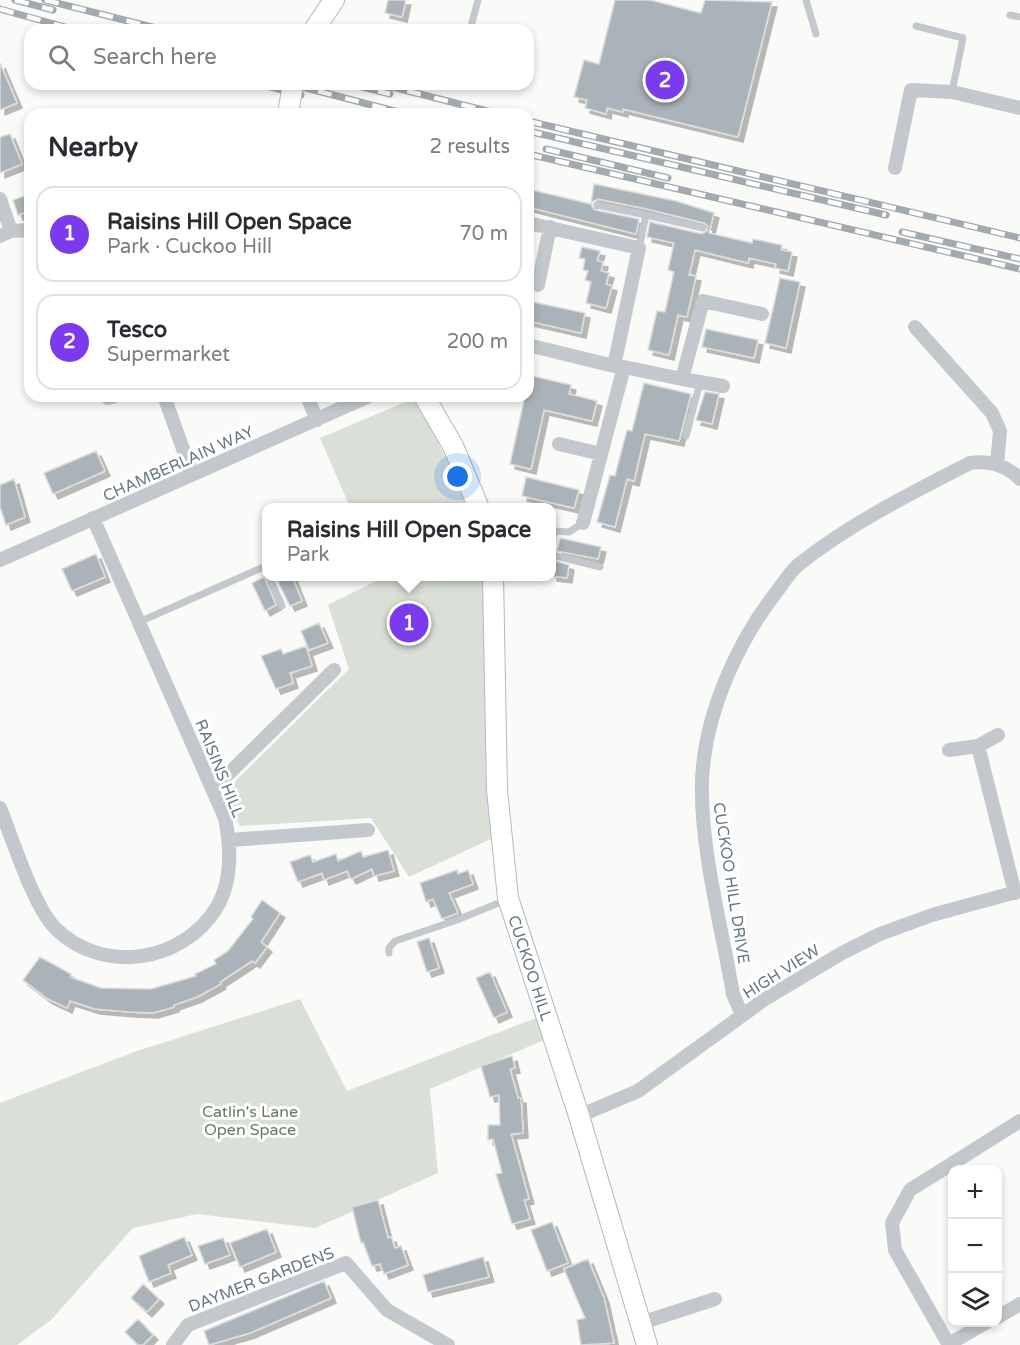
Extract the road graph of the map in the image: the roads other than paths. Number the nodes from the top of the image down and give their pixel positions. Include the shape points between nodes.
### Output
1 (334, 0) edge
2 (478, 0) edge
3 (806, 0) edge
4 (1010, 15) dead end
5 (1020, 17) edge
6 (318, 23) edge
7 (472, 24) edge
8 (916, 26) dead end
9 (816, 34) dead end
10 (292, 90) edge
11 (952, 92) junction
12 (289, 108) edge
13 (1020, 108) edge
14 (895, 168) dead end
15 (0, 199) edge
16 (597, 205) dead end
17 (646, 215) junction
18 (534, 224) edge
19 (550, 227) junction
20 (703, 228) dead end
21 (24, 231) edge
22 (5, 233) edge
23 (639, 248) junction
24 (538, 285) dead end
25 (762, 314) dead end
26 (915, 327) dead end
27 (534, 346) edge
28 (619, 367) junction
29 (682, 379) junction
30 (700, 382) junction
31 (723, 386) dead end
32 (166, 402) edge
33 (310, 402) edge
34 (356, 402) edge
35 (431, 402) edge
36 (317, 420) junction
37 (686, 436) dead end
38 (559, 444) dead end
39 (601, 454) junction
40 (997, 464) junction
41 (192, 474) junction
42 (1020, 478) edge
43 (476, 503) edge
44 (93, 518) junction
45 (583, 523) joint
46 (556, 531) edge
47 (556, 556) edge
48 (0, 560) edge
49 (600, 567) dead end
50 (262, 570) edge
51 (271, 581) edge
52 (493, 581) edge
53 (282, 606) dead end
54 (139, 622) junction
55 (334, 670) dead end
56 (999, 735) dead end
57 (978, 746) junction
58 (949, 750) dead end
59 (213, 789) junction
60 (0, 808) edge
61 (368, 830) dead end
62 (230, 840) junction
63 (1017, 892) edge
64 (508, 898) junction
65 (389, 953) dead end
66 (742, 1015) junction
67 (579, 1116) junction
68 (1020, 1121) edge
69 (716, 1299) dead end
70 (1020, 1304) edge
71 (1002, 1315) edge
72 (641, 1323) junction
73 (980, 1327) edge
74 (173, 1345) edge
75 (448, 1345) edge
76 (647, 1345) edge
77 (949, 1345) edge

1 - 6 main road
2 - 7 lane
3 - 9 lane
4 - 5 lane
8 - 11 lane via 963,38
10 - 12 main road, bridge
11 - 13 street
11 - 14 street via 911,90
15 - 22 street
16 - 17 lane
17 - 20 lane
17 - 23 lane
18 - 19 street
19 - 23 street
19 - 24 street
21 - 22 street
23 - 28 street
25 - 29 street via 703,301
26 - 40 street via 992,413 1000,431
27 - 28 street
28 - 29 street
28 - 39 street
29 - 30 street
30 - 31 street
30 - 37 lane
32 - 41 street
33 - 36 street
34 - 36 street, CHAMBERLAIN WAY
35 - 43 main road
36 - 41 street, CHAMBERLAIN WAY
38 - 39 street
39 - 45 street
40 - 42 street
40 - 66 street, CUCKOO HILL DRIVE via 970,464 870,514 796,567 765,607 726,680 709,736 702,781 704,826 734,994
41 - 44 street, CHAMBERLAIN WAY
44 - 48 street, CHAMBERLAIN WAY
44 - 54 street, RAISINS HILL
45 - 46 lane via 569,532
47 - 49 lane
50 - 54 lane
51 - 53 lane
52 - 64 main road, CUCKOO HILL via 497,790
54 - 59 street, RAISINS HILL
55 - 59 street
56 - 57 street
57 - 58 street
57 - 63 street
59 - 62 street, RAISINS HILL
60 - 62 street, RAISINS HILL via 41,908 54,927 74,943 98,954 123,958 154,955 180,944 201,928 218,906 228,879
61 - 62 street
63 - 66 street, HIGH VIEW via 880,934 799,977
64 - 65 lane via 395,941
64 - 67 main road, CUCKOO HILL
66 - 67 street, HIGH VIEW via 639,1091
67 - 72 main road, CUCKOO HILL
68 - 77 street via 910,1190 892,1223 896,1250
69 - 72 street
70 - 71 street
72 - 76 main road, CUCKOO HILL
73 - 77 street
74 - 75 street, DAYMER GARDENS via 188,1325 346,1263 387,1310

